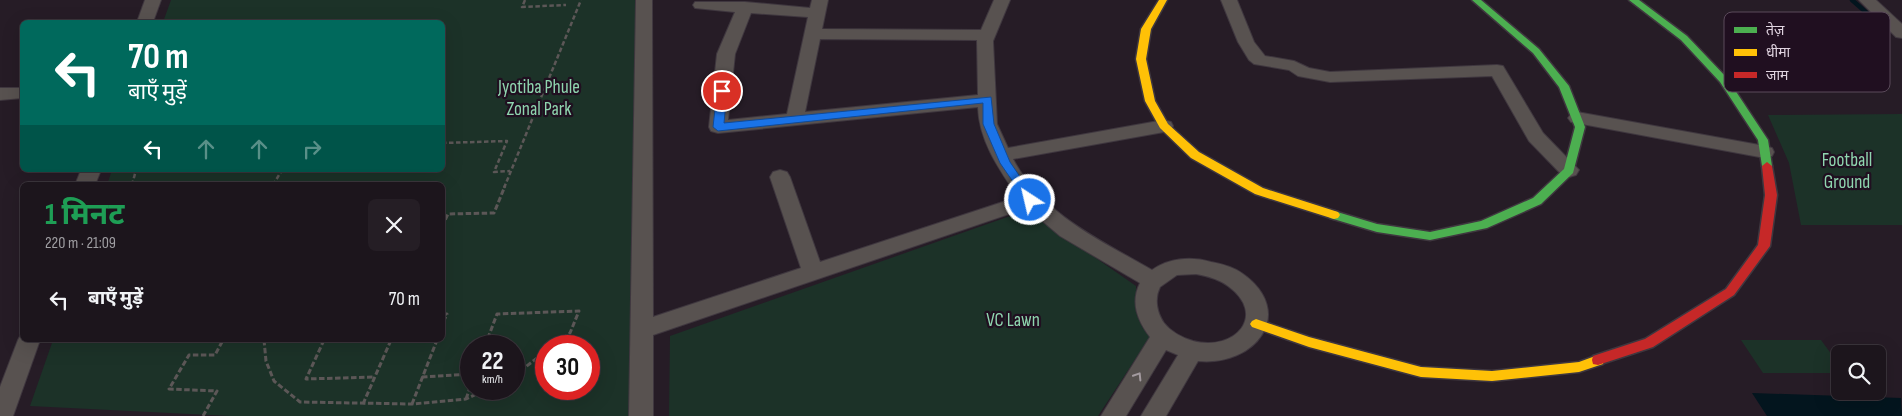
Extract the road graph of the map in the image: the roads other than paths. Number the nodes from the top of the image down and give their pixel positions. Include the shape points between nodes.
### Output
1 (153, 0) edge
2 (644, 0) edge
3 (1002, 0) edge
4 (1163, 0) edge
5 (1229, 0) edge
6 (1476, 0) edge
7 (1633, 0) edge
8 (1867, 0) edge
9 (701, 5) dead end
10 (818, 6) edge
11 (745, 7) junction
12 (1880, 12) edge
13 (146, 20) edge
14 (1890, 22) edge
15 (1902, 33) edge
16 (814, 34) junction
17 (988, 35) junction
18 (1724, 80) edge
19 (20, 92) edge
20 (1732, 92) edge
21 (0, 94) edge
22 (988, 100) junction
23 (1577, 118) junction
24 (795, 119) junction
25 (1164, 126) junction
26 (1765, 152) junction
27 (1002, 155) junction
28 (1569, 170) junction
29 (780, 177) dead end
30 (1030, 200) junction
31 (813, 272) junction
32 (1154, 281) junction
33 (1256, 324) junction
34 (641, 330) junction
35 (1163, 336) junction
36 (28, 342) edge
37 (1193, 350) junction
38 (1, 416) edge
39 (641, 416) edge
40 (1113, 416) edge
41 (1153, 416) edge

1 - 13 street
2 - 34 street
3 - 17 street
4 - 25 street via 1146,29 1141,59 1150,101
5 - 28 street via 1255,56 1294,66 1304,72 1330,77 1497,70 1536,137
6 - 23 street via 1536,50 1564,86
7 - 18 street via 1684,38
8 - 12 street
9 - 11 street
10 - 11 street
10 - 16 street
11 - 24 street via 726,54 718,127
14 - 15 street
16 - 17 street
16 - 24 street
17 - 22 street via 985,40
19 - 21 street
20 - 26 street via 1763,140
22 - 24 street
22 - 27 street via 988,124
23 - 26 street
23 - 28 street via 1580,127
25 - 27 street
25 - 28 street via 1195,155 1259,190 1378,228 1430,236 1483,225 1537,201
26 - 33 street via 1772,195 1764,246 1730,292 1649,343 1579,367 1492,376 1421,372
27 - 30 street
29 - 31 street
30 - 31 street
30 - 32 street via 1067,230
31 - 34 street
32 - 33 street via 1174,268 1196,266 1221,272 1251,295 1257,312
32 - 35 street via 1149,286 1144,304 1148,318
33 - 37 street via 1245,342 1227,351 1205,353
34 - 39 street
35 - 37 street
40 -> 35 street
36 - 38 street
37 - 41 street

